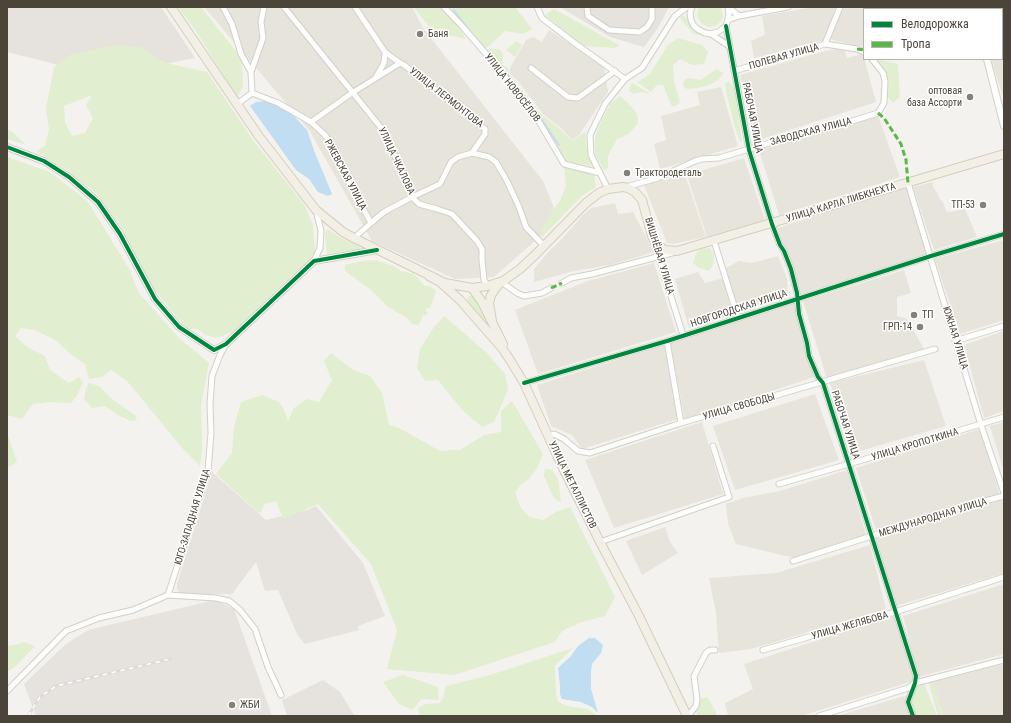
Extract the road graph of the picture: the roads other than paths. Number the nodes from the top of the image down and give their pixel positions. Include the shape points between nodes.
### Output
1 (171, 7) edge
2 (223, 7) edge
3 (265, 7) edge
4 (284, 7) edge
5 (355, 7) edge
6 (444, 7) edge
7 (537, 7) edge
8 (586, 7) edge
9 (652, 7) edge
10 (687, 7) edge
11 (692, 7) edge
12 (728, 7) edge
13 (788, 7) edge
14 (840, 7) edge
15 (681, 11) junction
16 (739, 16) junction
17 (691, 20) junction
18 (728, 20) junction
19 (726, 26) junction
20 (711, 34) junction
21 (825, 44) junction
22 (729, 46) junction
23 (385, 52) junction
24 (863, 52) edge
25 (873, 60) edge
26 (987, 60) edge
27 (400, 64) junction
28 (531, 68) dead end
29 (614, 71) junction
30 (734, 71) junction
31 (251, 72) junction
32 (376, 78) junction
33 (625, 79) junction
34 (252, 93) junction
35 (352, 93) junction
36 (237, 104) junction
37 (311, 122) junction
38 (1004, 126) edge
39 (7, 147) edge
40 (749, 150) junction
41 (472, 153) junction
42 (1004, 154) edge
43 (600, 173) junction
44 (908, 183) junction
45 (623, 188) junction
46 (608, 190) junction
47 (412, 197) junction
48 (316, 210) junction
49 (371, 223) junction
50 (772, 224) junction
51 (1004, 234) edge
52 (354, 238) junction
53 (654, 241) junction
54 (714, 241) junction
55 (544, 246) junction
56 (377, 250) junction
57 (677, 251) junction
58 (659, 256) junction
59 (931, 256) junction
60 (314, 261) junction
61 (429, 276) junction
62 (503, 280) junction
63 (562, 283) dead end
64 (469, 288) junction
65 (551, 288) dead end
66 (490, 289) junction
67 (798, 299) junction
68 (460, 300) junction
69 (738, 318) junction
70 (492, 321) junction
71 (1004, 326) edge
72 (683, 336) junction
73 (667, 341) junction
74 (955, 341) junction
75 (226, 344) junction
76 (934, 349) dead end
77 (214, 350) junction
78 (220, 356) junction
79 (510, 360) junction
80 (524, 383) junction
81 (823, 383) junction
82 (1004, 417) edge
83 (681, 423) junction
84 (981, 424) junction
85 (548, 436) junction
86 (713, 446) dead end
87 (849, 464) junction
88 (779, 484) dead end
89 (1004, 493) edge
90 (1004, 496) edge
91 (872, 536) junction
92 (600, 542) junction
93 (793, 561) dead end
94 (1004, 577) edge
95 (168, 595) junction
96 (895, 612) junction
97 (715, 650) dead end
98 (763, 650) dead end
99 (1004, 660) edge
100 (915, 683) junction
101 (7, 691) edge
102 (281, 695) dead end
103 (688, 716) edge
104 (819, 716) edge
105 (913, 716) edge

1 - 36 main road
2 - 31 street via 232,24 241,54
3 - 31 street via 261,22 263,38
4 - 35 street, УЛИЦА ЧКАЛОВА
5 - 23 street, УЛИЦА ЛЕРМОНТОВА
6 - 43 street, УЛИЦА НОВОСЁЛОВ via 499,69 538,120 564,164
7 - 29 street via 542,18
8 - 9 street via 588,16 610,30 640,32 652,19
10 - 15 street
11 - 17 street
12 - 16 street
12 - 18 street
13 - 16 street
14 - 21 street
15 - 17 street
15 - 33 street via 675,16 642,68
16 - 18 street
17 - 20 street via 699,30
18 - 19 street
19 - 20 street
19 - 22 street, РАБОЧАЯ УЛИЦА
20 - 22 street
21 - 24 street, ПОЛЕВАЯ УЛИЦА
21 - 30 street, ПОЛЕВАЯ УЛИЦА
22 - 30 street, РАБОЧАЯ УЛИЦА
23 - 27 street, УЛИЦА ЛЕРМОНТОВА
23 - 32 street via 384,63
25 - 40 street, ЗАВОДСКАЯ УЛИЦА via 885,81 884,103 878,113
26 - 38 street
27 - 32 street
27 - 41 street, УЛИЦА ЛЕРМОНТОВА via 485,129 485,134
28 - 29 street via 568,97 578,98
29 - 33 street
30 - 40 street, РАБОЧАЯ УЛИЦА
31 - 34 street
32 - 35 street
33 - 43 street via 605,104 590,135 591,155
34 - 36 street
34 - 37 street, РЖЕВСКАЯ УЛИЦА via 278,103
35 - 37 street
35 - 47 street, УЛИЦА ЧКАЛОВА via 382,129 406,177
36 - 48 main road
37 - 49 street, РЖЕВСКАЯ УЛИЦА via 335,150 347,179
39 - 77 street via 44,161 69,177 98,202 120,234 155,299 179,326
40 - 45 street, ЗАВОДСКАЯ УЛИЦА via 695,161 658,178
40 - 50 street, РАБОЧАЯ УЛИЦА
41 - 47 street via 451,162 440,184
41 - 55 street via 489,157 496,162 507,181 526,227
42 - 44 main road, УЛИЦА КАРЛА ЛИБКНЕХТА
43 - 46 street
44 - 50 main road, УЛИЦА КАРЛА ЛИБКНЕХТА
44 - 59 street, ЮЖНАЯ УЛИЦА
45 - 46 main road, ЗАВОДСКАЯ УЛИЦА
45 - 53 main road, ВИШНЁВАЯ УЛИЦА via 632,190 642,200
46 - 55 main road, ЗАВОДСКАЯ УЛИЦА via 586,203
47 - 49 street via 384,212
47 - 66 street, УЛИЦА ЧКАЛОВА via 419,204 452,214 477,241 482,249 484,280
48 - 52 main road
48 - 60 street via 321,231 320,248
49 - 52 street
50 - 54 main road, УЛИЦА КАРЛА ЛИБКНЕХТА
50 - 67 street, РАБОЧАЯ УЛИЦА via 791,269
51 - 59 street, НОВГОРОДСКАЯ УЛИЦА
52 - 56 main road
53 - 57 main road via 662,249
53 - 58 street, ВИШНЁВАЯ УЛИЦА
54 - 57 main road, УЛИЦА КАРЛА ЛИБКНЕХТА
54 - 69 street
55 - 62 main road, ЗАВОДСКАЯ УЛИЦА via 520,269
56 - 60 street
56 - 61 main road
57 - 58 street, УЛИЦА КАРЛА ЛИБКНЕХТА
58 - 63 street, УЛИЦА КАРЛА ЛИБКНЕХТА via 571,278
58 - 72 street, ВИШНЁВАЯ УЛИЦА
59 - 67 street, НОВГОРОДСКАЯ УЛИЦА
59 - 74 street, ЮЖНАЯ УЛИЦА
60 - 75 street
61 - 64 main road via 445,283
61 - 68 main road, УЛИЦА МЕТАЛЛИСТОВ
62 - 65 street via 524,296 542,293
62 - 66 main road, ЗАВОДСКАЯ УЛИЦА
64 - 66 main road, ЗАВОДСКАЯ УЛИЦА
64 - 68 main road
64 - 70 main road via 482,302
66 - 70 main road
67 - 69 street, НОВГОРОДСКАЯ УЛИЦА
67 - 81 street, РАБОЧАЯ УЛИЦА via 809,356
68 - 79 main road, УЛИЦА МЕТАЛЛИСТОВ
69 - 72 street, НОВГОРОДСКАЯ УЛИЦА
70 - 79 main road
71 - 74 street
72 - 73 street, НОВГОРОДСКАЯ УЛИЦА
73 - 80 street, НОВГОРОДСКАЯ УЛИЦА
73 - 83 street
74 - 84 street, ЮЖНАЯ УЛИЦА
75 - 77 street
75 - 78 street, ЮГО-ЗАПАДНАЯ УЛИЦА
76 - 81 street, УЛИЦА СВОБОДЫ
77 - 78 street
78 - 95 street, ЮГО-ЗАПАДНАЯ УЛИЦА via 212,376 208,471
79 - 80 main road, УЛИЦА МЕТАЛЛИСТОВ
80 - 85 main road, УЛИЦА МЕТАЛЛИСТОВ
81 - 83 street, УЛИЦА СВОБОДЫ
81 - 87 street, РАБОЧАЯ УЛИЦА
82 - 84 street, УЛИЦА КРОПОТКИНА
83 - 85 street, УЛИЦА СВОБОДЫ via 590,453 578,451 554,434
84 - 87 street, УЛИЦА КРОПОТКИНА
84 - 89 street, ЮЖНАЯ УЛИЦА
85 - 92 main road, УЛИЦА МЕТАЛЛИСТОВ
86 - 92 street via 729,497
87 - 88 street, УЛИЦА КРОПОТКИНА
87 - 91 street, РАБОЧАЯ УЛИЦА
90 - 91 street, МЕЖДУНАРОДНАЯ УЛИЦА
91 - 93 street, МЕЖДУНАРОДНАЯ УЛИЦА
91 - 96 street, РАБОЧАЯ УЛИЦА
92 - 103 main road, УЛИЦА МЕТАЛЛИСТОВ
94 - 96 street, УЛИЦА ЖЕЛЯБОВА
95 - 101 street via 133,610 99,618 66,631
95 - 102 street via 216,598 229,601 240,610 255,629
96 - 98 street, УЛИЦА ЖЕЛЯБОВА
96 - 100 street, РАБОЧАЯ УЛИЦА via 916,676
97 - 103 street via 706,653 694,676 696,706
99 - 100 street
100 - 104 street via 908,688
100 - 105 street, РАБОЧАЯ УЛИЦА via 908,702

